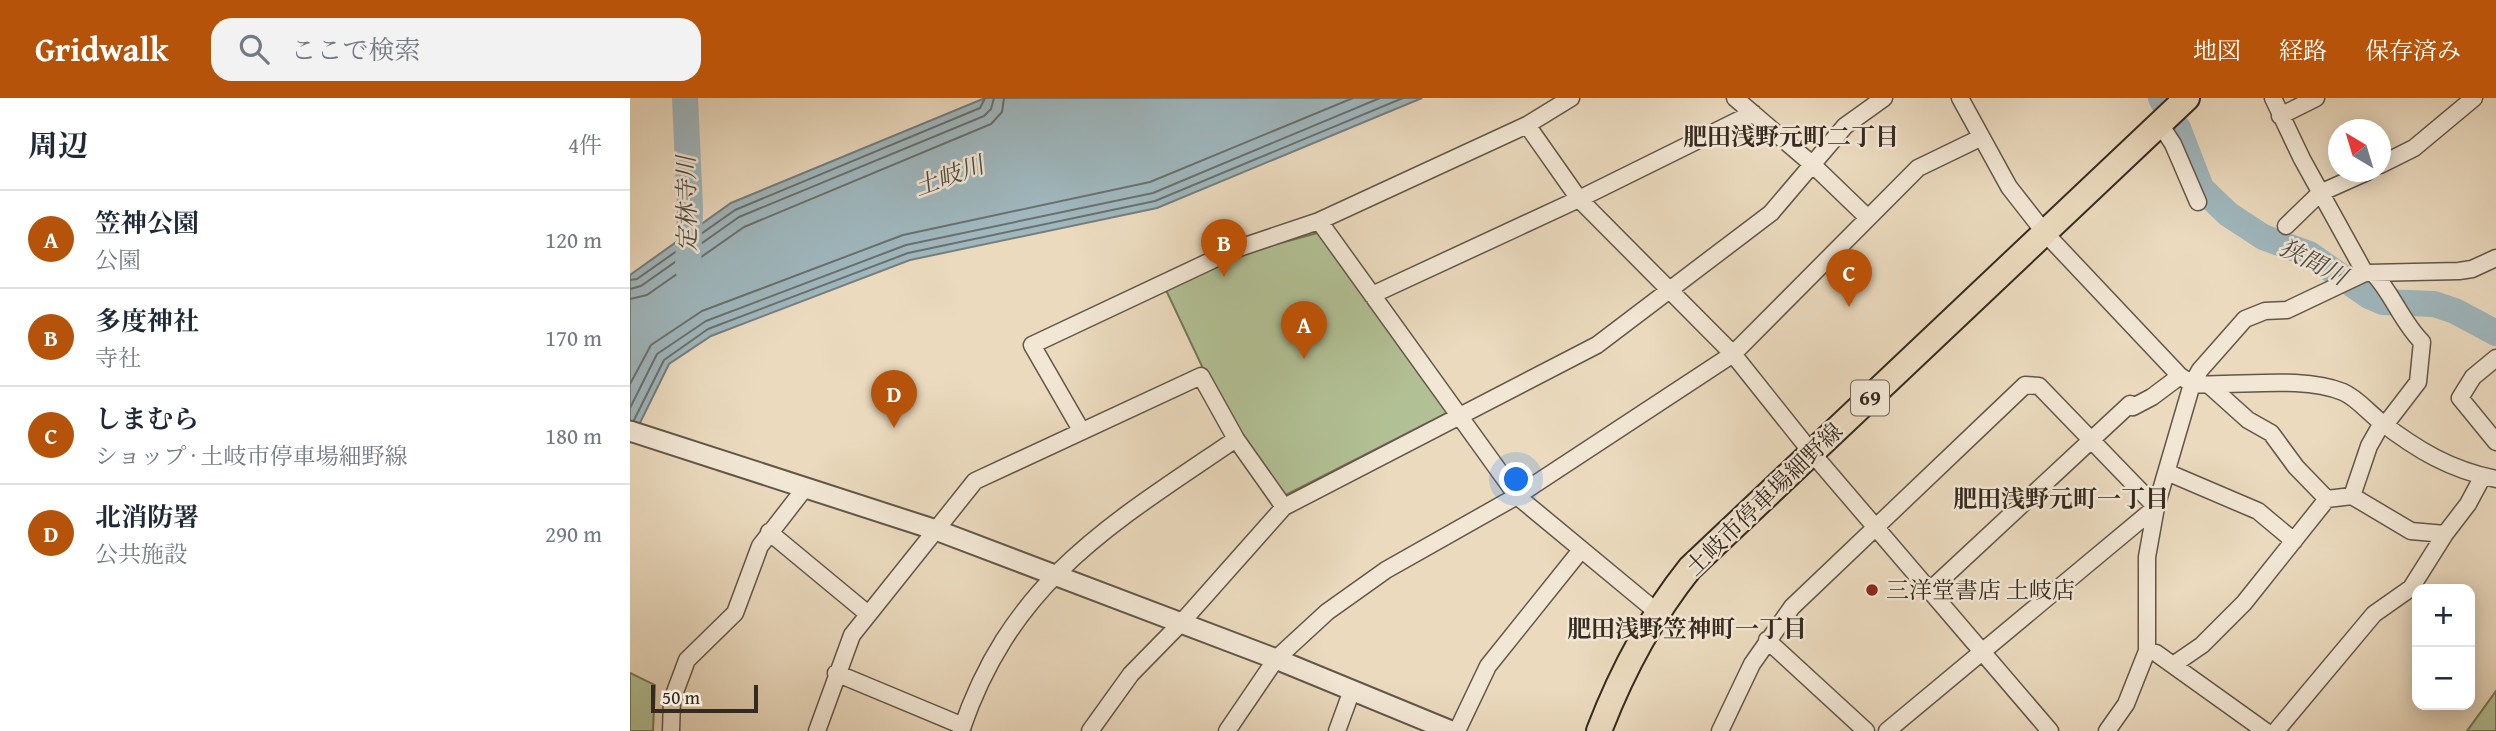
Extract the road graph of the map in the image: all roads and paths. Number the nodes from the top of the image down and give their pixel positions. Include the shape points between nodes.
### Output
1 (1571, 98) edge
2 (1735, 98) edge
3 (1884, 98) edge
4 (1960, 98) edge
5 (2187, 98) edge
6 (2273, 98) edge
7 (2316, 98) edge
8 (2474, 98) edge
9 (1753, 113) junction
10 (2280, 116) junction
11 (2160, 124) junction
12 (1527, 125) junction
13 (1980, 138) junction
14 (2391, 160) edge
15 (1813, 165) junction
16 (2345, 182) edge
17 (2320, 193) junction
18 (1579, 199) junction
19 (2198, 202) dead end
20 (1868, 218) junction
21 (1319, 221) junction
22 (2286, 226) dead end
23 (2045, 233) junction
24 (2496, 258) edge
25 (2360, 277) junction
26 (1669, 291) junction
27 (1373, 295) junction
28 (1733, 354) junction
29 (2496, 358) edge
30 (2193, 382) junction
31 (1460, 417) junction
32 (2384, 424) junction
33 (1081, 430) junction
34 (630, 431) edge
35 (1236, 439) junction
36 (2091, 441) junction
37 (2496, 442) edge
38 (1812, 453) junction
39 (2496, 462) edge
40 (2169, 473) junction
41 (2488, 477) edge
42 (800, 486) junction
43 (1517, 496) junction
44 (2352, 496) junction
45 (2327, 499) junction
46 (1284, 507) junction
47 (2157, 507) junction
48 (1875, 527) junction
49 (936, 530) junction
50 (769, 532) junction
51 (2445, 534) junction
52 (2294, 541) junction
53 (1581, 550) junction
54 (1053, 574) junction
55 (1929, 591) junction
56 (1657, 612) junction
57 (868, 614) junction
58 (1181, 623) junction
59 (1767, 640) junction
60 (1980, 651) junction
61 (2147, 651) junction
62 (1276, 659) junction
63 (2173, 665) junction
64 (836, 673) junction
65 (1352, 690) junction
66 (962, 729) edge
67 (671, 731) edge
68 (817, 731) edge
69 (1090, 731) edge
70 (1227, 731) edge
71 (1337, 731) edge
72 (1451, 731) edge
73 (1457, 731) edge
74 (1599, 731) edge
75 (1720, 731) edge
76 (1866, 731) edge
77 (1887, 731) edge
78 (2050, 731) edge
79 (2107, 731) edge
80 (2265, 731) edge
81 (2276, 731) edge

1 - 12 street
2 - 9 street
3 - 15 street via 1845,125
4 - 13 street
5 - 11 main road, 土岐市停車場細野線 / 69
6 - 10 street
7 - 10 street
8 - 14 street via 2414,148
9 - 15 street
9 - 18 street
10 - 17 street
11 - 19 street
11 - 23 main road, 土岐市停車場細野線 / 69
12 - 18 street
12 - 21 street
13 - 20 street via 1918,168
13 - 23 street via 2009,187
15 - 20 street
15 - 26 street via 1771,213
16 - 17 street
17 - 22 street
17 - 25 street
18 - 26 street
18 - 27 street
20 - 28 street
21 - 27 street
21 - 33 street via 1236,249 1032,345
23 - 30 street
23 - 38 main road, 土岐市停車場細野線 / 69
24 - 25 street via 2459,271
25 - 30 street via 2287,310 2265,311 2245,319
25 - 32 street via 2390,294 2407,328 2421,342 2418,382
26 - 28 street
26 - 31 street via 1597,345
27 - 31 street
28 - 38 street
28 - 43 street
29 - 37 street via 2473,377 2460,398
30 - 32 street via 2329,388 2346,394
30 - 36 street via 2133,407 2130,404
30 - 40 street
30 - 45 street via 2271,433
31 - 43 street
31 - 46 street
32 - 41 street via 2444,464
32 - 44 street via 2369,446
33 - 35 street via 1201,376
33 - 49 street via 975,481
34 - 42 street
35 - 46 street
35 - 54 street via 1118,519
36 - 47 street
36 - 48 street via 2039,386 2025,385
36 - 55 street
38 - 48 street
38 - 56 main road, 土岐市停車場細野線 / 69 via 1690,568
39 - 41 street
40 - 47 street
40 - 52 street via 2258,511
41 - 51 street
42 - 49 street
42 - 50 street
43 - 53 street
43 - 62 street via 1386,570 1327,612
44 - 45 street
44 - 51 street via 2411,531
45 - 52 street
46 - 58 street
47 - 60 street
47 - 61 street via 2147,557
48 - 55 street
48 - 59 street via 1793,607
49 - 54 street
49 - 57 street
50 - 57 street
50 - 67 street via 735,613 687,660 672,700
51 - 81 street via 2412,588 2374,614
52 - 63 street via 2257,589 2202,646
53 - 56 street
53 - 73 street via 1488,666
54 - 58 street
54 - 66 street via 1006,633 984,672
55 - 60 street
56 - 74 main road, 土岐市停車場細野線 / 69 via 1620,675
57 - 64 street via 852,635
58 - 62 street
58 - 69 street via 1130,674
59 - 75 street
59 - 76 street
60 - 77 street
60 - 78 street
61 - 63 street
61 - 79 street via 2126,704
62 - 65 street
62 - 70 street
63 - 80 street
64 - 66 street
64 - 68 street
65 - 71 street
65 - 72 street

